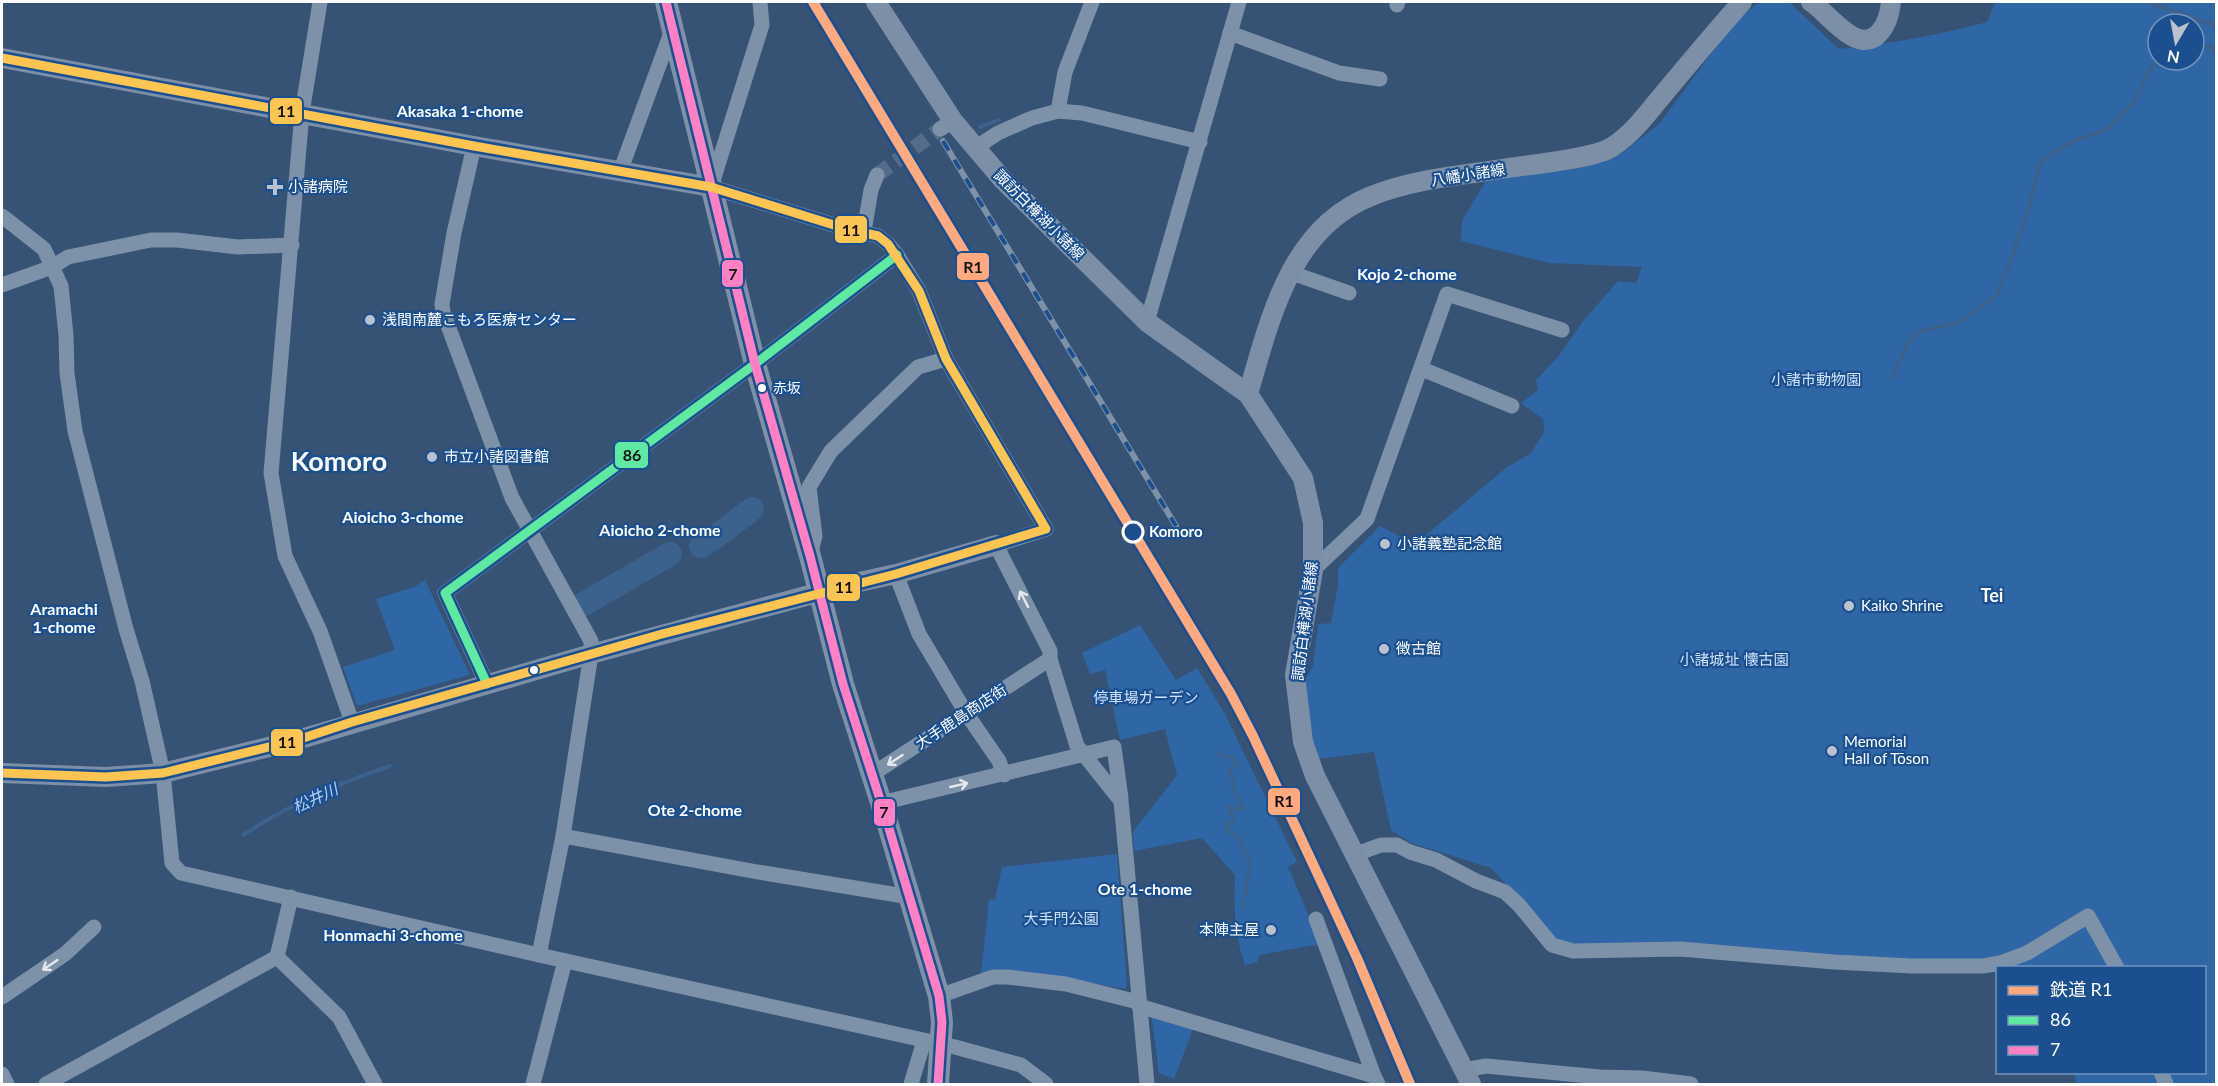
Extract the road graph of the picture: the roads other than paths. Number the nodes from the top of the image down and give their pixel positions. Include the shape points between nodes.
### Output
1 (320, 2) edge
2 (666, 2) edge
3 (760, 2) edge
4 (876, 2) edge
5 (1092, 2) edge
6 (1239, 2) edge
7 (1742, 2) edge
8 (1811, 2) edge
9 (1891, 2) edge
10 (672, 30) junction
11 (1230, 33) junction
12 (2, 58) edge
13 (1380, 79) dead end
14 (1058, 111) junction
15 (302, 113) junction
16 (1200, 142) junction
17 (474, 146) junction
18 (975, 148) junction
19 (620, 172) junction
20 (877, 175) tunnel mouth
21 (711, 187) junction
22 (2, 216) edge
23 (864, 231) junction
24 (292, 245) junction
25 (897, 255) junction
26 (52, 267) junction
27 (1289, 272) junction
28 (2, 285) edge
29 (1349, 293) dead end
30 (1147, 322) junction
31 (1562, 330) dead end
32 (946, 359) junction
33 (755, 364) junction
34 (1422, 369) junction
35 (1248, 394) junction
36 (1512, 405) dead end
37 (529, 531) junction
38 (996, 545) junction
39 (810, 556) junction
40 (1313, 570) junction
41 (896, 573) junction
42 (819, 593) junction
43 (591, 654) junction
44 (1050, 655) junction
45 (487, 684) junction
46 (966, 712) junction
47 (352, 722) junction
48 (1085, 754) junction
49 (2, 773) edge
50 (163, 773) junction
51 (871, 775) junction
52 (1004, 775) junction
53 (1121, 801) junction
54 (881, 803) junction
55 (563, 836) junction
56 (1356, 854) junction
57 (291, 897) junction
58 (910, 897) junction
59 (1316, 919) dead end
60 (94, 927) dead end
61 (539, 955) junction
62 (277, 957) junction
63 (565, 961) junction
64 (2116, 966) edge
65 (939, 996) junction
66 (2, 997) edge
67 (1138, 1004) junction
68 (932, 1043) junction
69 (2, 1074) edge
70 (1468, 1077) edge
71 (1376, 1080) edge
72 (1599, 1081) edge
73 (7, 1084) edge
74 (46, 1084) edge
75 (375, 1084) edge
76 (533, 1084) edge
77 (911, 1084) edge
78 (939, 1084) edge
79 (1046, 1084) edge
80 (1147, 1084) edge
81 (1691, 1084) edge

1 - 15 street
2 - 10 highway
3 - 21 street via 762,25
4 - 18 main road, 諏訪白樺湖小諸線 via 947,125
5 - 14 street via 1065,72
6 - 11 street
7 - 27 main road, 八幡小諸線 via 1636,126 1611,148 1413,184 1368,197 1336,215
8 - 9 main road via 1857,39 1868,40 1884,28
10 - 19 street
10 - 21 highway
11 - 13 street via 1339,73
11 - 16 street
12 - 15 main road
14 - 16 street via 1082,112
14 - 18 street via 1006,129
15 - 17 main road
15 - 24 street
16 - 30 street
17 - 19 main road
17 - 37 street via 442,304 512,498
18 - 30 main road, 諏訪白樺湖小諸線
19 - 21 main road
20 - 23 street
21 - 23 street
21 - 33 highway
22 - 26 street via 44,249
23 - 25 street via 878,236
24 - 26 street via 238,247 152,240 68,256
24 - 47 street via 271,473 285,556 320,631
25 - 32 street via 919,291
25 - 33 street
26 - 28 street
26 - 50 street via 61,286 75,431
27 - 29 street
27 - 35 main road, 八幡小諸線 via 1270,318
30 - 35 main road, 諏訪白樺湖小諸線
31 - 34 street via 1447,294
32 - 38 street via 1046,529
32 - 39 street via 918,367 831,451 809,487 815,536
33 - 37 street
33 - 39 highway
34 - 36 street
34 - 40 street via 1367,519
35 - 40 main road, 諏訪白樺湖小諸線 via 1303,478 1313,523
37 - 43 street via 591,640
37 - 45 street via 445,593
38 - 41 main road
44 -> 38 street
39 - 42 highway
40 - 56 main road, 諏訪白樺湖小諸線 via 1294,675 1303,742 1315,776
41 - 42 main road
41 - 46 street via 919,634
42 - 43 main road
42 - 51 highway
43 - 45 main road
43 - 55 street
44 - 46 street, 大手鹿島商店街
44 - 48 street via 1077,746
45 - 47 main road
46 -> 51 street, 大手鹿島商店街
46 - 52 street
47 - 50 main road via 297,740
48 - 52 street
48 - 53 street
48 - 53 street via 1114,747
49 - 50 main road via 106,777
50 - 57 street via 172,863 181,873
51 - 54 highway
54 -> 52 street
53 - 67 street
54 - 58 highway
55 - 58 street
55 - 61 street
56 - 64 street via 1381,845 1397,845 1436,860 1505,892 1552,945 1573,951 1680,949 1834,962 1983,966 2027,953 2088,916
56 - 70 main road, 諏訪白樺湖小諸線
57 - 61 street
57 - 62 street
58 - 65 highway
59 - 71 street
60 -> 66 street via 65,954
61 - 63 street
62 - 74 street
62 - 75 street via 339,1017
63 - 68 street
63 - 76 street
65 - 67 street via 993,977 1007,977 1066,984
65 - 68 highway via 942,1022
67 - 71 street
67 - 80 street
68 - 77 street
68 - 78 highway
68 - 79 street via 1021,1065
69 - 73 street
70 - 72 street via 1486,1066
72 - 81 street via 1642,1078

